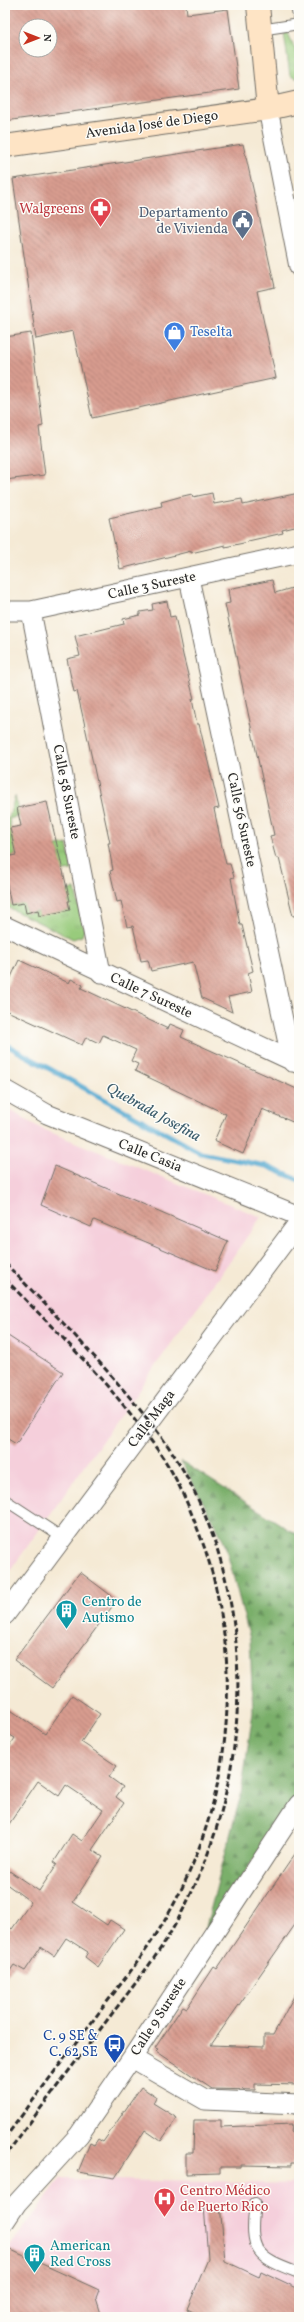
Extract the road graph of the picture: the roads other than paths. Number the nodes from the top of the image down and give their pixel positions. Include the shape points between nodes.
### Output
1 (258, 5) edge
2 (296, 5) edge
3 (299, 24) edge
4 (260, 30) junction
5 (299, 102) edge
6 (268, 109) junction
7 (5, 146) edge
8 (299, 267) edge
9 (299, 553) edge
10 (189, 578) junction
11 (5, 611) edge
12 (31, 611) junction
13 (5, 926) edge
14 (101, 972) junction
15 (296, 1063) edge
16 (5, 1090) edge
17 (299, 1216) edge
18 (299, 1222) edge
19 (5, 1500) edge
20 (63, 1538) junction
21 (5, 1615) edge
22 (299, 1804) edge
23 (132, 2058) junction
24 (299, 2104) edge
25 (255, 2203) dead end
26 (5, 2221) edge
27 (299, 2273) edge

1 - 4 main road
2 - 3 lane
3 - 4 lane
4 - 6 main road
5 - 6 main road, Avenida José de Diego
6 - 7 main road, Avenida José de Diego
6 - 8 street
9 - 10 street, Calle 3 Sureste
10 - 12 street, Calle 3 Sureste
10 - 15 street, Calle 56 Sureste
11 - 12 street, Calle 3 Sureste
12 - 14 street, Calle 58 Sureste
13 - 14 street, Calle 7 Sureste
14 - 15 street, Calle 7 Sureste
16 - 17 street, Calle Casia via 46,1114
18 - 20 street, Calle Maga
19 - 20 lane
20 - 21 street, Calle Maga
22 - 23 street, Calle 9 Sureste
23 - 24 street via 205,2100
23 - 26 street, Calle 9 Sureste via 79,2135 17,2203
25 - 27 lane via 252,2231 255,2244 263,2258

